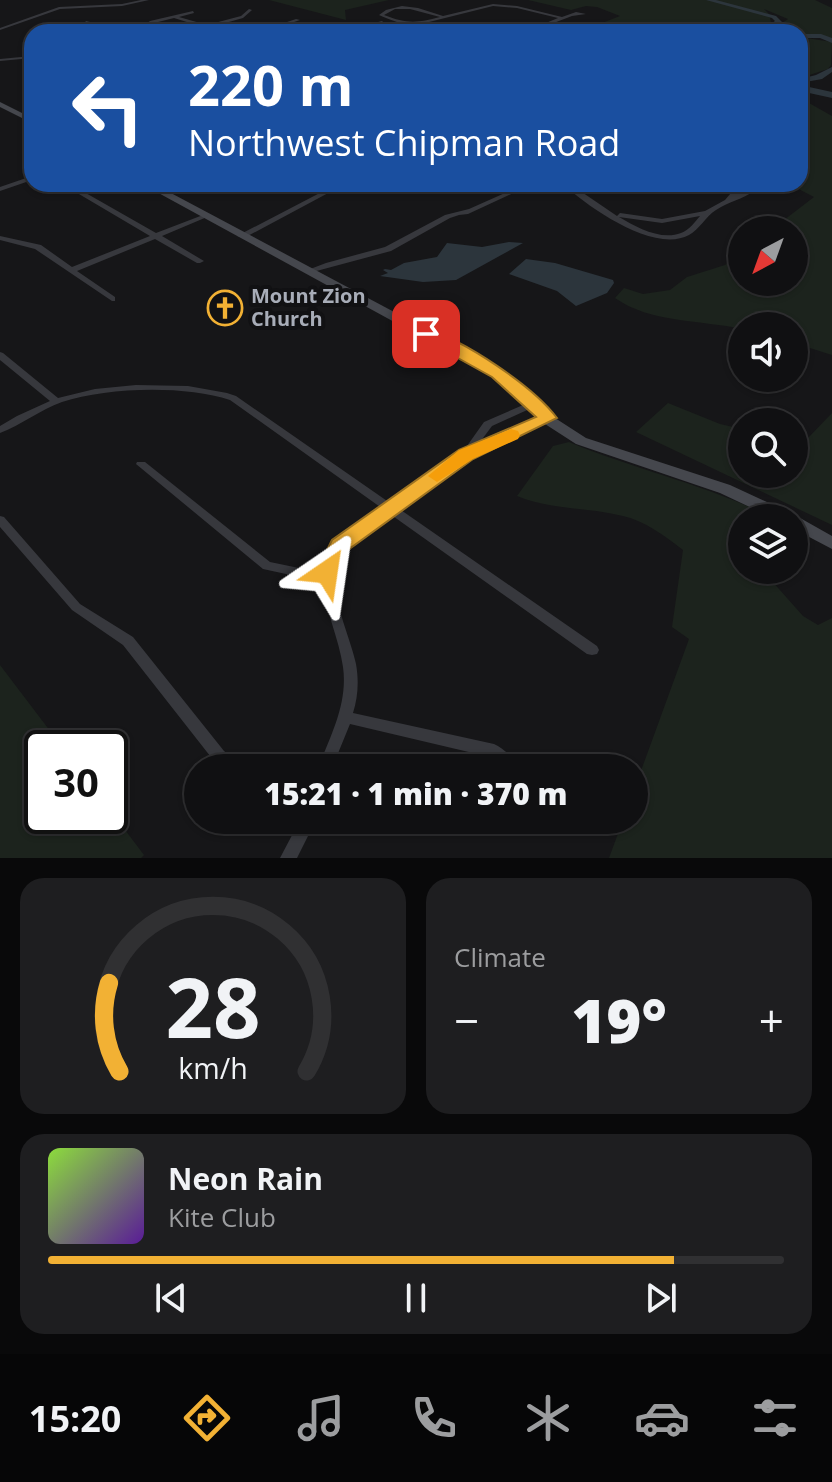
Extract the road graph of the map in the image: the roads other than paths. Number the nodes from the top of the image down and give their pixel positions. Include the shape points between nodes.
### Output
1 (130, 0) edge
2 (147, 0) edge
3 (137, 2) junction
4 (250, 10) dead end
5 (193, 12) dead end
6 (573, 15) dead end
7 (174, 16) junction
8 (443, 17) junction
9 (562, 18) junction
10 (392, 19) junction
11 (298, 20) dead end
12 (425, 23) junction
13 (149, 24) edge
14 (198, 24) edge
15 (218, 24) edge
16 (285, 24) edge
17 (373, 24) edge
18 (429, 24) edge
19 (547, 24) edge
20 (0, 29) edge
21 (24, 58) edge
22 (0, 60) edge
23 (2, 106) edge
24 (24, 114) edge
25 (24, 181) edge
26 (0, 189) edge
27 (79, 192) edge
28 (162, 192) edge
29 (326, 192) edge
30 (505, 192) edge
31 (510, 192) edge
32 (577, 192) edge
33 (495, 198) junction
34 (728, 199) dead end
35 (603, 210) junction
36 (708, 212) junction
37 (205, 216) junction
38 (647, 220) junction
39 (673, 220) junction
40 (638, 229) junction
41 (690, 231) junction
42 (154, 236) junction
43 (241, 236) junction
44 (0, 238) edge
45 (200, 261) dead end
46 (71, 270) junction
47 (309, 271) junction
48 (112, 299) dead end
49 (0, 355) edge
50 (56, 401) junction
51 (533, 404) junction
52 (548, 418) junction
53 (0, 430) edge
54 (466, 455) junction
55 (141, 464) dead end
56 (757, 504) edge
57 (390, 508) junction
58 (0, 520) edge
59 (808, 530) edge
60 (832, 543) edge
61 (326, 578) junction
62 (592, 650) dead end
63 (344, 717) junction
64 (219, 754) edge
65 (330, 754) edge
66 (497, 754) edge
67 (301, 834) edge
68 (288, 858) edge

1 - 3 street
2 - 3 street
3 - 20 street via 52,9
4 - 15 street
5 - 7 street
6 - 9 street
7 - 13 street
7 - 14 street
8 - 9 street via 499,5
8 - 10 street via 402,8 381,15
8 - 12 street
9 - 19 street
10 - 12 street
10 - 17 street
11 - 16 street
12 - 18 street
21 - 22 street
23 - 24 main road
25 - 26 street
27 - 42 street
28 - 37 main road
29 - 43 street
30 - 33 street
31 - 33 street
32 - 35 street
33 - 47 street via 384,255 331,262
34 - 36 street
35 - 38 street
35 - 40 street
36 - 39 street
36 - 41 street
37 - 42 street
37 - 43 main road
38 - 39 street
38 - 40 street
39 - 41 street
40 - 41 street via 667,238
42 - 45 street
42 - 46 street
43 - 47 main road
44 - 46 street via 38,247
46 - 48 street
47 - 51 main road via 488,367
49 - 50 street
50 - 53 street
50 - 57 street via 111,387 217,392
51 - 52 main road
51 - 54 street via 488,424
52 - 54 street
52 - 56 main road via 594,446
54 - 57 street
55 - 61 street via 267,566
57 - 61 street via 339,545
57 - 62 street
58 - 64 street via 76,607 128,641
59 - 60 main road
61 - 63 street via 350,665
63 - 65 street
63 - 66 street
67 - 68 street

